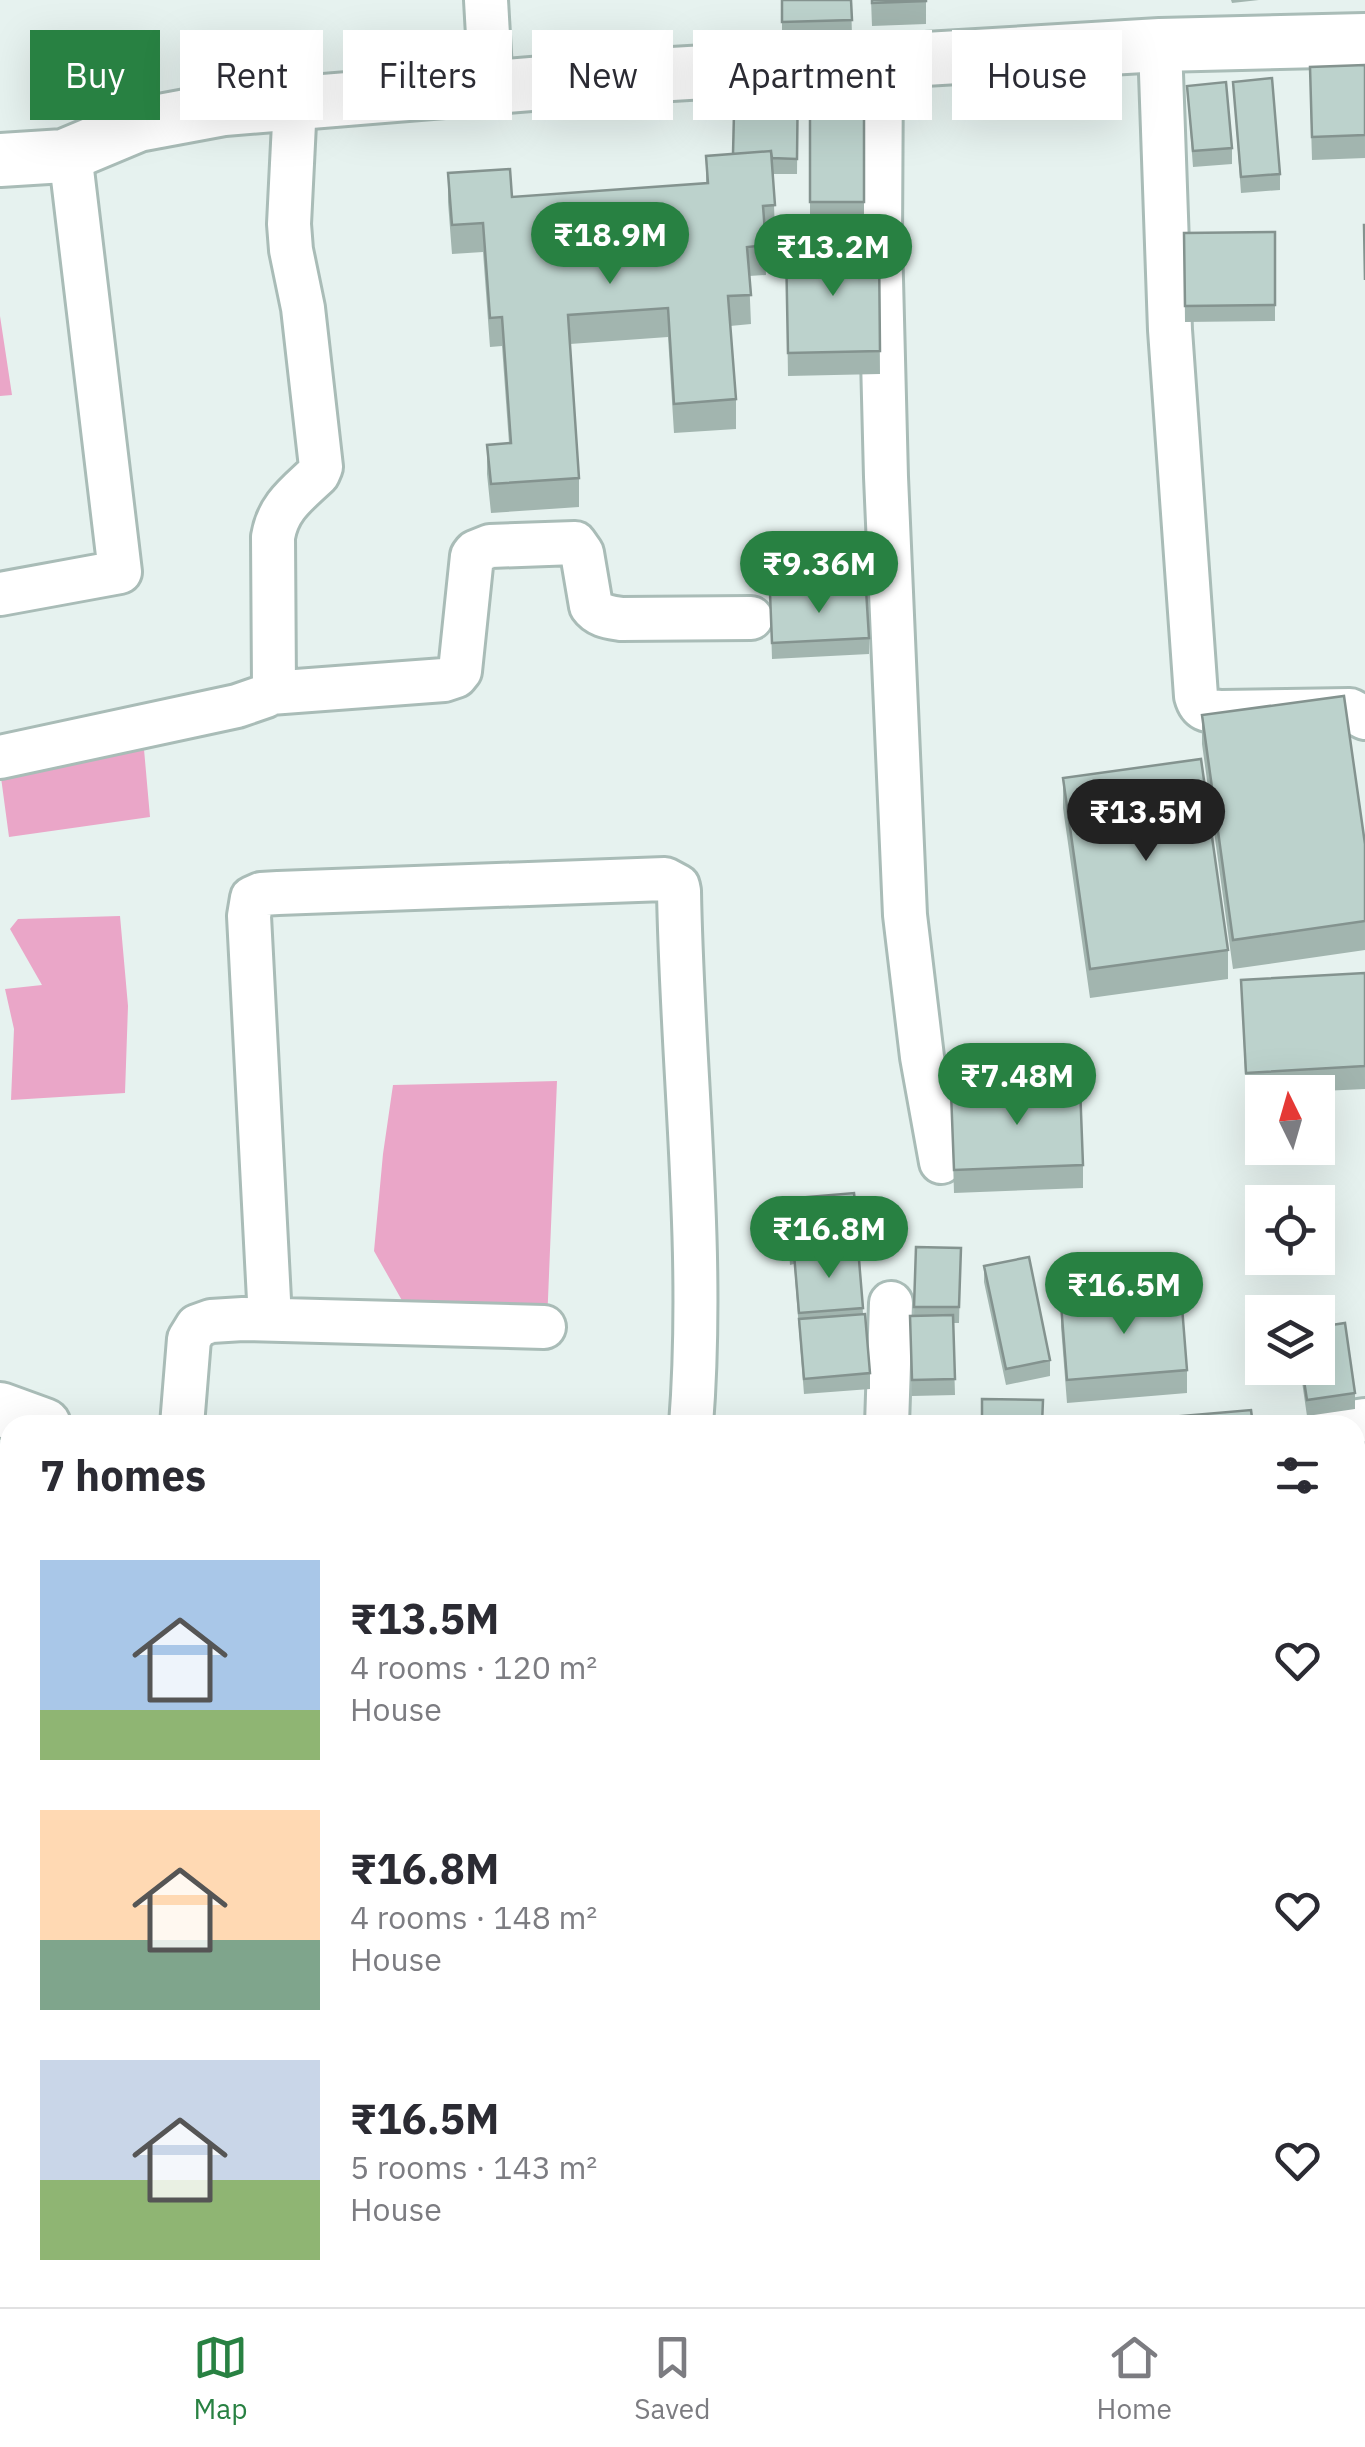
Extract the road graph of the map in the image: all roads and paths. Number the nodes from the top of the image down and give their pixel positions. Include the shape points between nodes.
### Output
1 (486, 0) edge
2 (487, 30) edge
3 (1365, 40) edge
4 (1160, 45) junction
5 (932, 60) edge
6 (693, 73) edge
7 (512, 86) edge
8 (180, 117) edge
9 (294, 120) edge
10 (881, 120) edge
11 (70, 153) junction
12 (0, 160) edge
13 (0, 594) edge
14 (751, 618) dead end
15 (270, 693) junction
16 (1365, 718) edge
17 (0, 757) edge
18 (940, 1162) dead end
19 (891, 1304) dead end
20 (270, 1319) junction
21 (544, 1328) dead end
22 (183, 1415) edge
23 (692, 1415) edge
24 (887, 1415) edge

1 - 2 street
3 - 4 street
4 - 5 street
4 - 16 street via 1170,330 1199,706 1222,712 1350,710
6 - 7 street
8 - 11 street via 138,125
9 - 15 street via 290,237 321,456 318,474 276,520
10 - 18 street via 886,477 904,915
11 - 12 street
11 - 13 street via 120,572
14 - 15 street via 607,617 590,606 575,543 490,546 472,556 456,676
15 - 17 street via 237,706
19 - 24 street
20 - 21 street
20 - 22 street via 197,1326 189,1339
20 - 23 street via 252,898 664,879 679,891 696,1276

